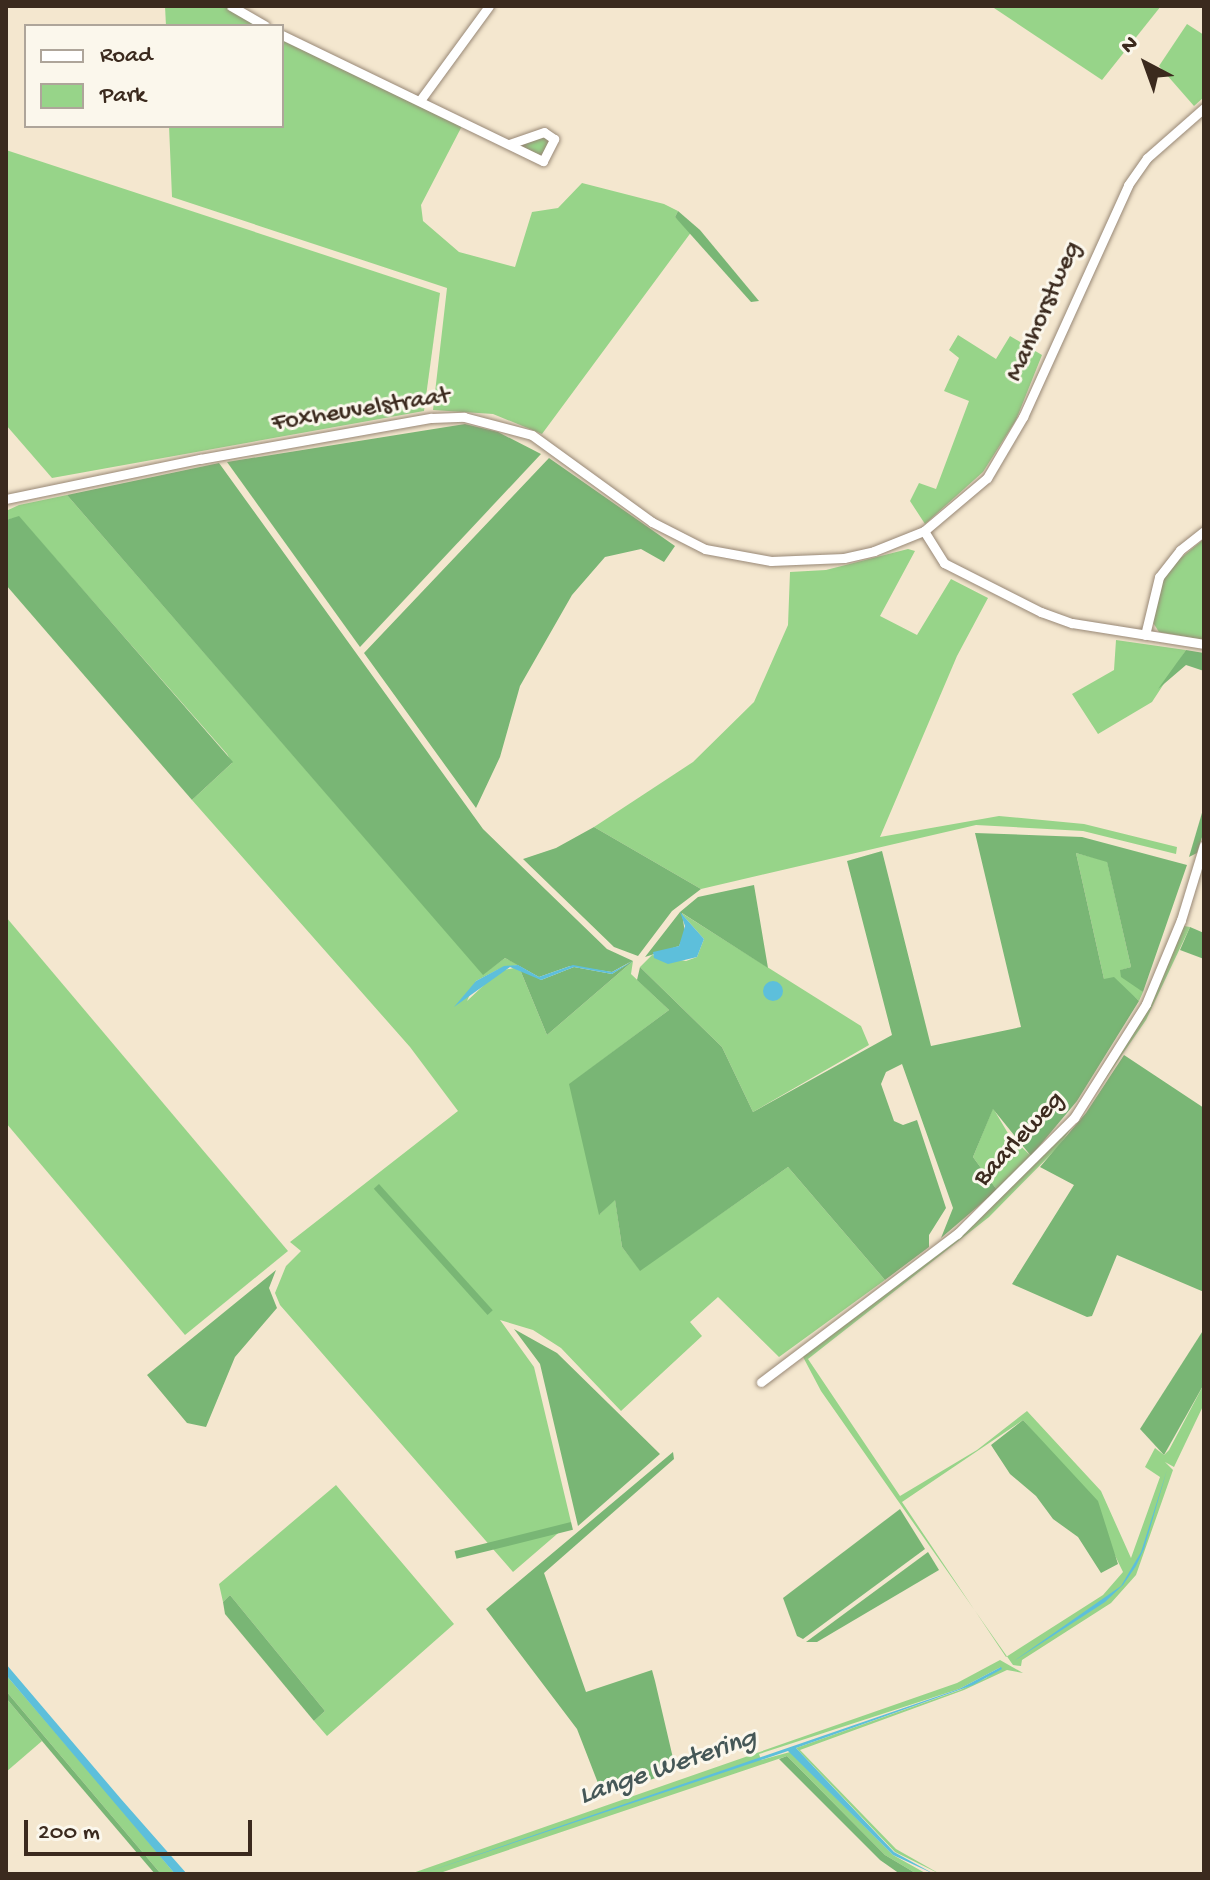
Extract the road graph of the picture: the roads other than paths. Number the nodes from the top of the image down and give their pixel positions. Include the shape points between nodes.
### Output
1 (231, 6) edge
2 (489, 6) edge
3 (262, 24) edge
4 (284, 36) edge
5 (421, 99) junction
6 (1204, 108) edge
7 (510, 144) dead end
8 (6, 499) edge
9 (924, 531) junction
10 (1204, 531) edge
11 (1145, 635) junction
12 (1204, 644) edge
13 (1204, 845) edge
14 (761, 1382) dead end

1 - 3 street
2 - 5 street
4 - 5 street via 400,94
5 - 7 street
6 - 9 street, Manhorstweg via 1147,158 1128,185 1000,461 965,500
8 - 9 street, Foxheuvelstraat via 200,459 431,418 464,417 532,435 662,528 717,552 771,561 844,558
9 - 11 street via 944,563 1041,612 1072,623
10 - 11 street via 1159,577
11 - 12 street
13 - 14 street, Baarleweg via 1181,920 1146,1004 1074,1118 957,1234

